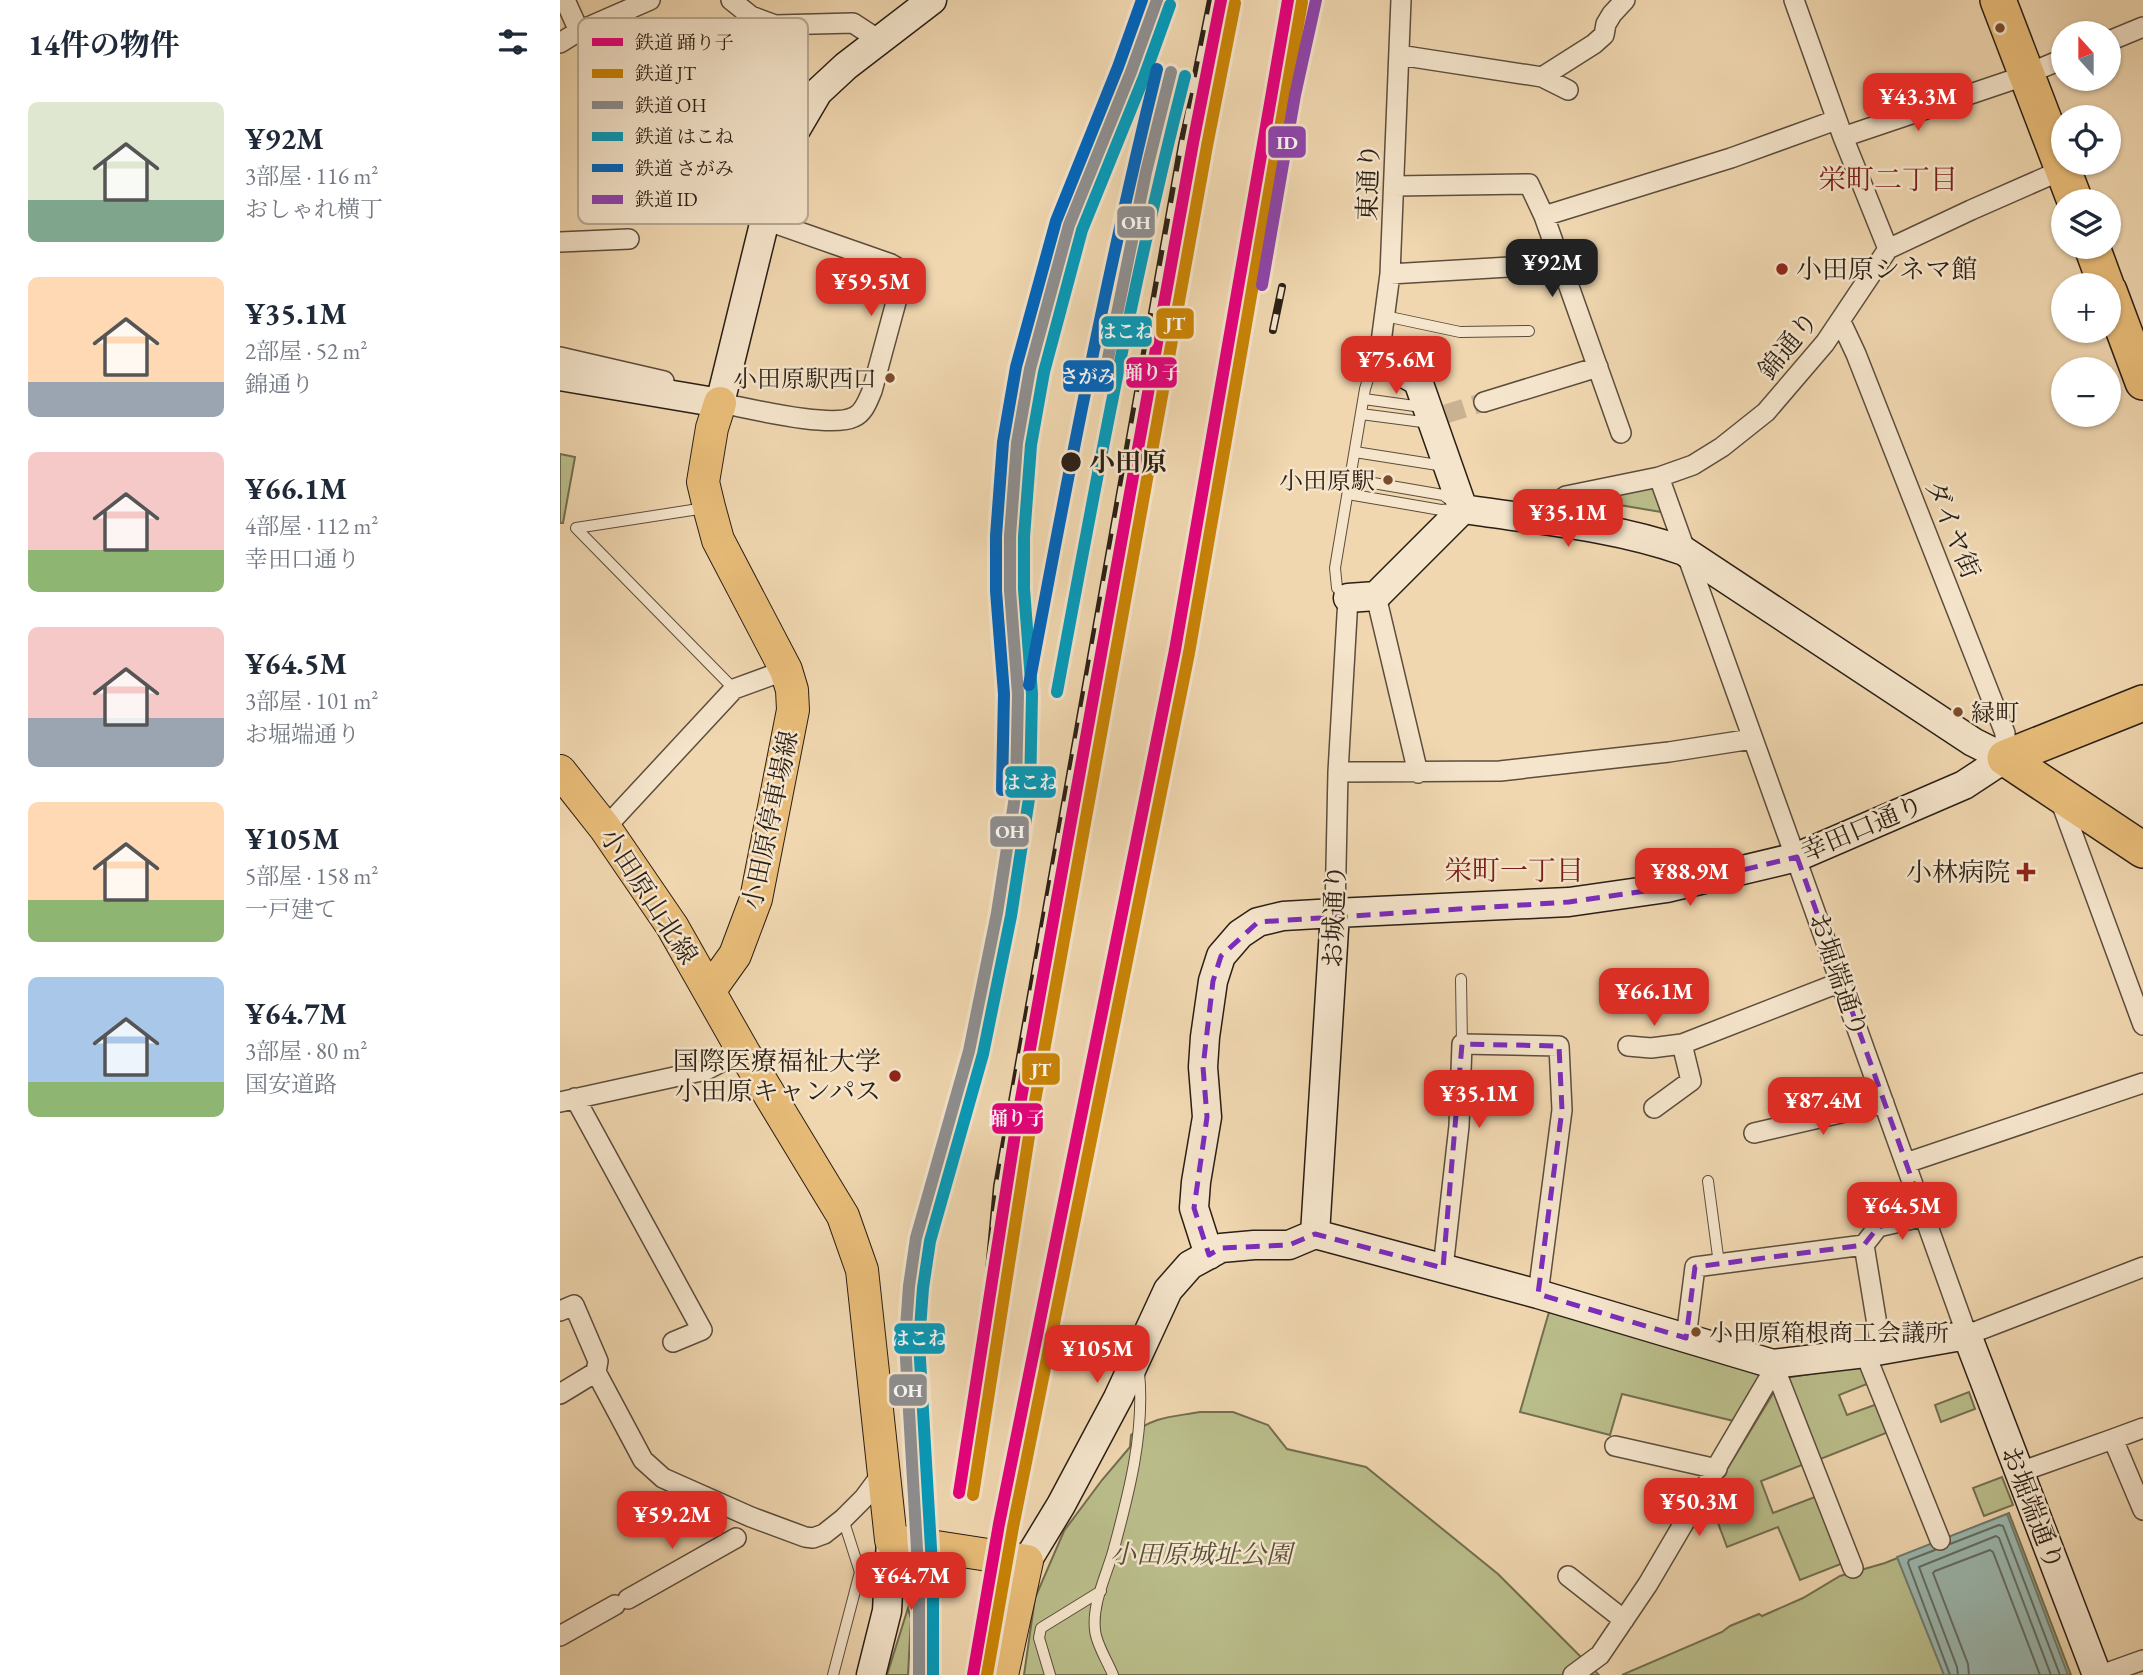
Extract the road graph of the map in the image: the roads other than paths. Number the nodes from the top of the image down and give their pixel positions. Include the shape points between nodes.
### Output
1 (565, 0) edge
2 (650, 0) edge
3 (731, 0) edge
4 (932, 0) edge
5 (1401, 0) edge
6 (1794, 0) edge
7 (1998, 0) edge
8 (1618, 2) edge
9 (609, 18) edge
10 (757, 18) edge
11 (808, 24) edge
12 (2143, 27) edge
13 (578, 29) edge
14 (578, 32) edge
15 (2121, 36) edge
16 (880, 40) junction
17 (560, 43) edge
18 (1399, 55) junction
19 (2051, 64) edge
20 (2026, 75) junction
21 (1542, 76) junction
22 (1568, 90) dead end
23 (808, 107) edge
24 (1839, 128) junction
25 (2069, 185) edge
26 (1395, 186) junction
27 (1544, 216) junction
28 (764, 224) edge
29 (776, 224) edge
30 (629, 239) dead end
31 (560, 242) edge
32 (1888, 249) junction
33 (1560, 264) junction
34 (1391, 274) junction
35 (1385, 316) junction
36 (1841, 322) junction
37 (2121, 323) edge
38 (1529, 331) dead end
39 (560, 357) edge
40 (1378, 365) junction
41 (1598, 368) junction
42 (560, 376) edge
43 (2143, 382) edge
44 (722, 396) junction
45 (1364, 399) junction
46 (1484, 402) tunnel mouth
47 (1361, 414) junction
48 (1431, 416) junction
49 (1621, 433) dead end
50 (1355, 452) junction
51 (1448, 467) junction
52 (1658, 477) junction
53 (1350, 479) junction
54 (1348, 494) junction
55 (709, 507) junction
56 (1463, 509) junction
57 (1531, 519) junction
58 (1684, 551) junction
59 (1376, 596) junction
60 (1348, 598) junction
61 (786, 670) junction
62 (734, 689) junction
63 (2143, 703) edge
64 (1752, 739) junction
65 (2005, 758) junction
66 (560, 771) edge
67 (1338, 772) junction
68 (1418, 773) junction
69 (2057, 793) junction
70 (605, 828) junction
71 (2143, 850) edge
72 (1797, 857) junction
73 (1335, 913) junction
74 (1461, 979) dead end
75 (1841, 982) junction
76 (710, 990) junction
77 (2143, 1025) edge
78 (1462, 1044) junction
79 (1682, 1044) junction
80 (1628, 1046) dead end
81 (743, 1051) junction
82 (2143, 1083) edge
83 (568, 1100) edge
84 (1884, 1103) junction
85 (1654, 1108) dead end
86 (1754, 1133) dead end
87 (1906, 1163) junction
88 (1708, 1181) dead end
89 (1926, 1216) junction
90 (1315, 1234) junction
91 (1864, 1245) junction
92 (1209, 1255) junction
93 (1719, 1264) junction
94 (2143, 1267) edge
95 (1443, 1268) junction
96 (1538, 1294) junction
97 (560, 1311) edge
98 (1967, 1335) junction
99 (1686, 1338) junction
100 (673, 1342) dead end
101 (1873, 1351) junction
102 (1138, 1357) junction
103 (1773, 1364) junction
104 (596, 1372) junction
105 (560, 1394) edge
106 (2143, 1428) edge
107 (2112, 1439) junction
108 (1615, 1446) dead end
109 (1717, 1469) junction
110 (884, 1471) junction
111 (2020, 1472) junction
112 (2143, 1510) edge
113 (843, 1519) junction
114 (750, 1531) junction
115 (1940, 1540) dead end
116 (896, 1541) junction
117 (1019, 1559) junction
118 (1853, 1568) dead end
119 (1568, 1576) dead end
120 (1101, 1591) junction
121 (1624, 1620) junction
122 (560, 1636) edge
123 (2143, 1660) edge
124 (833, 1675) edge
125 (871, 1675) edge
126 (1002, 1675) edge
127 (1051, 1675) edge
128 (1113, 1675) edge
129 (1573, 1675) edge
130 (2099, 1675) edge

1 - 13 street
2 - 9 street
3 - 10 street
4 - 16 street
5 - 18 street, 東通り
6 - 24 street
7 - 20 highway
8 - 21 street via 1604,34 1594,44
11 - 16 street via 853,23
12 - 15 street
14 - 17 street
16 - 23 street via 818,92
18 - 21 street
18 - 26 street, 東通り
19 - 20 street
20 - 24 street
20 - 25 highway
21 - 22 street
24 - 27 street
24 - 32 street
25 - 32 street via 1971,210
26 - 27 street via 1529,184
26 - 34 street, 東通り
27 - 33 street
28 - 44 street
29 - 44 street via 900,269 902,280 872,391 866,407 855,417 838,421
30 - 31 street
32 - 36 street, 錦通り
33 - 34 street
33 - 41 street
34 - 35 street, 東通り
35 - 38 lane via 1460,332
35 - 40 street, 東通り
36 - 52 street, 錦通り via 1766,412 1693,465
36 - 65 street, ダイヤ街 via 2005,733
37 - 43 highway
39 - 44 street
40 - 45 lane via 1370,373
40 - 48 street via 1392,366 1418,381
41 - 46 street
41 - 49 street
42 - 44 street
44 - 55 main road, 小田原停車場線 via 704,482
45 - 47 lane
45 - 48 lane
47 - 48 lane
47 - 50 lane
48 - 51 street
50 - 51 lane
50 - 53 lane
51 - 56 street
52 - 57 street, 錦通り via 1566,496
52 - 58 street, お堀端通り
53 - 54 lane
53 - 56 lane via 1443,495
54 - 56 lane via 1441,510
54 - 60 lane via 1334,578
55 - 61 main road, 小田原停車場線 via 718,540
55 - 62 lane via 576,528
56 - 57 street
56 - 59 street
57 - 58 street via 1650,539
58 - 64 street, お堀端通り
58 - 65 street via 1973,742
59 - 60 street
59 - 68 street
60 - 67 street, お城通り
61 - 62 street
61 - 76 main road, 小田原停車場線 via 793,710 756,900 735,955
62 - 70 street
63 - 65 highway
64 - 68 street via 1500,771
64 - 72 street, お堀端通り
65 - 69 highway
65 - 72 street, 幸田口通り via 1964,785
66 - 70 main road, 小田原山北線
67 - 68 street
67 - 73 street, お城通り
69 - 71 highway
69 - 77 street
70 - 76 main road, 小田原山北線
72 - 73 street, 幸田口通り via 1667,888 1569,902
72 - 75 street, お堀端通り
73 - 90 street, お城通り
73 - 92 street, 幸田口通り via 1258,922 1221,956 1205,1037 1207,1117 1194,1208
74 - 78 lane
75 - 79 street
75 - 84 street, お堀端通り
76 - 81 main road
78 - 95 street via 1459,1126
78 - 96 street via 1559,1046 1562,1110
79 - 80 street
79 - 85 street via 1691,1081
81 - 83 street via 706,1070
81 - 110 main road via 843,1216 862,1270
82 - 87 street
83 - 100 street via 702,1330
84 - 86 street
84 - 87 street, お堀端通り
87 - 89 street, お堀端通り
88 - 93 lane
89 - 91 street via 1878,1227
89 - 98 street, お堀端通り
90 - 92 street via 1289,1245 1222,1248
90 - 95 street
91 - 93 street
91 - 101 street
92 - 102 street via 1190,1265 1168,1290
93 - 99 street via 1695,1267
94 - 98 street
95 - 96 street
96 - 99 street
97 - 104 street via 574,1305 598,1361
98 - 101 street
98 - 111 street, お堀端通り
99 - 103 street
101 - 103 street
101 - 115 street
102 - 117 street via 1061,1505
102 - 120 lane via 1142,1411 1134,1466
103 - 109 street
103 - 118 street
104 - 105 street
104 - 114 street via 643,1460 663,1478
106 - 107 street
107 - 111 street
107 - 112 street
108 - 109 street
109 - 121 street
110 - 113 street
110 - 116 main road
111 - 130 street, お堀端通り
113 - 114 street via 813,1538
113 - 124 lane via 860,1572
114 - 122 street
116 - 117 main road
116 - 125 street via 887,1611
117 - 126 main road
119 - 121 street
120 - 127 lane via 1041,1628 1039,1638
120 - 128 lane via 1095,1632
121 - 129 street via 1600,1655
123 - 130 street

